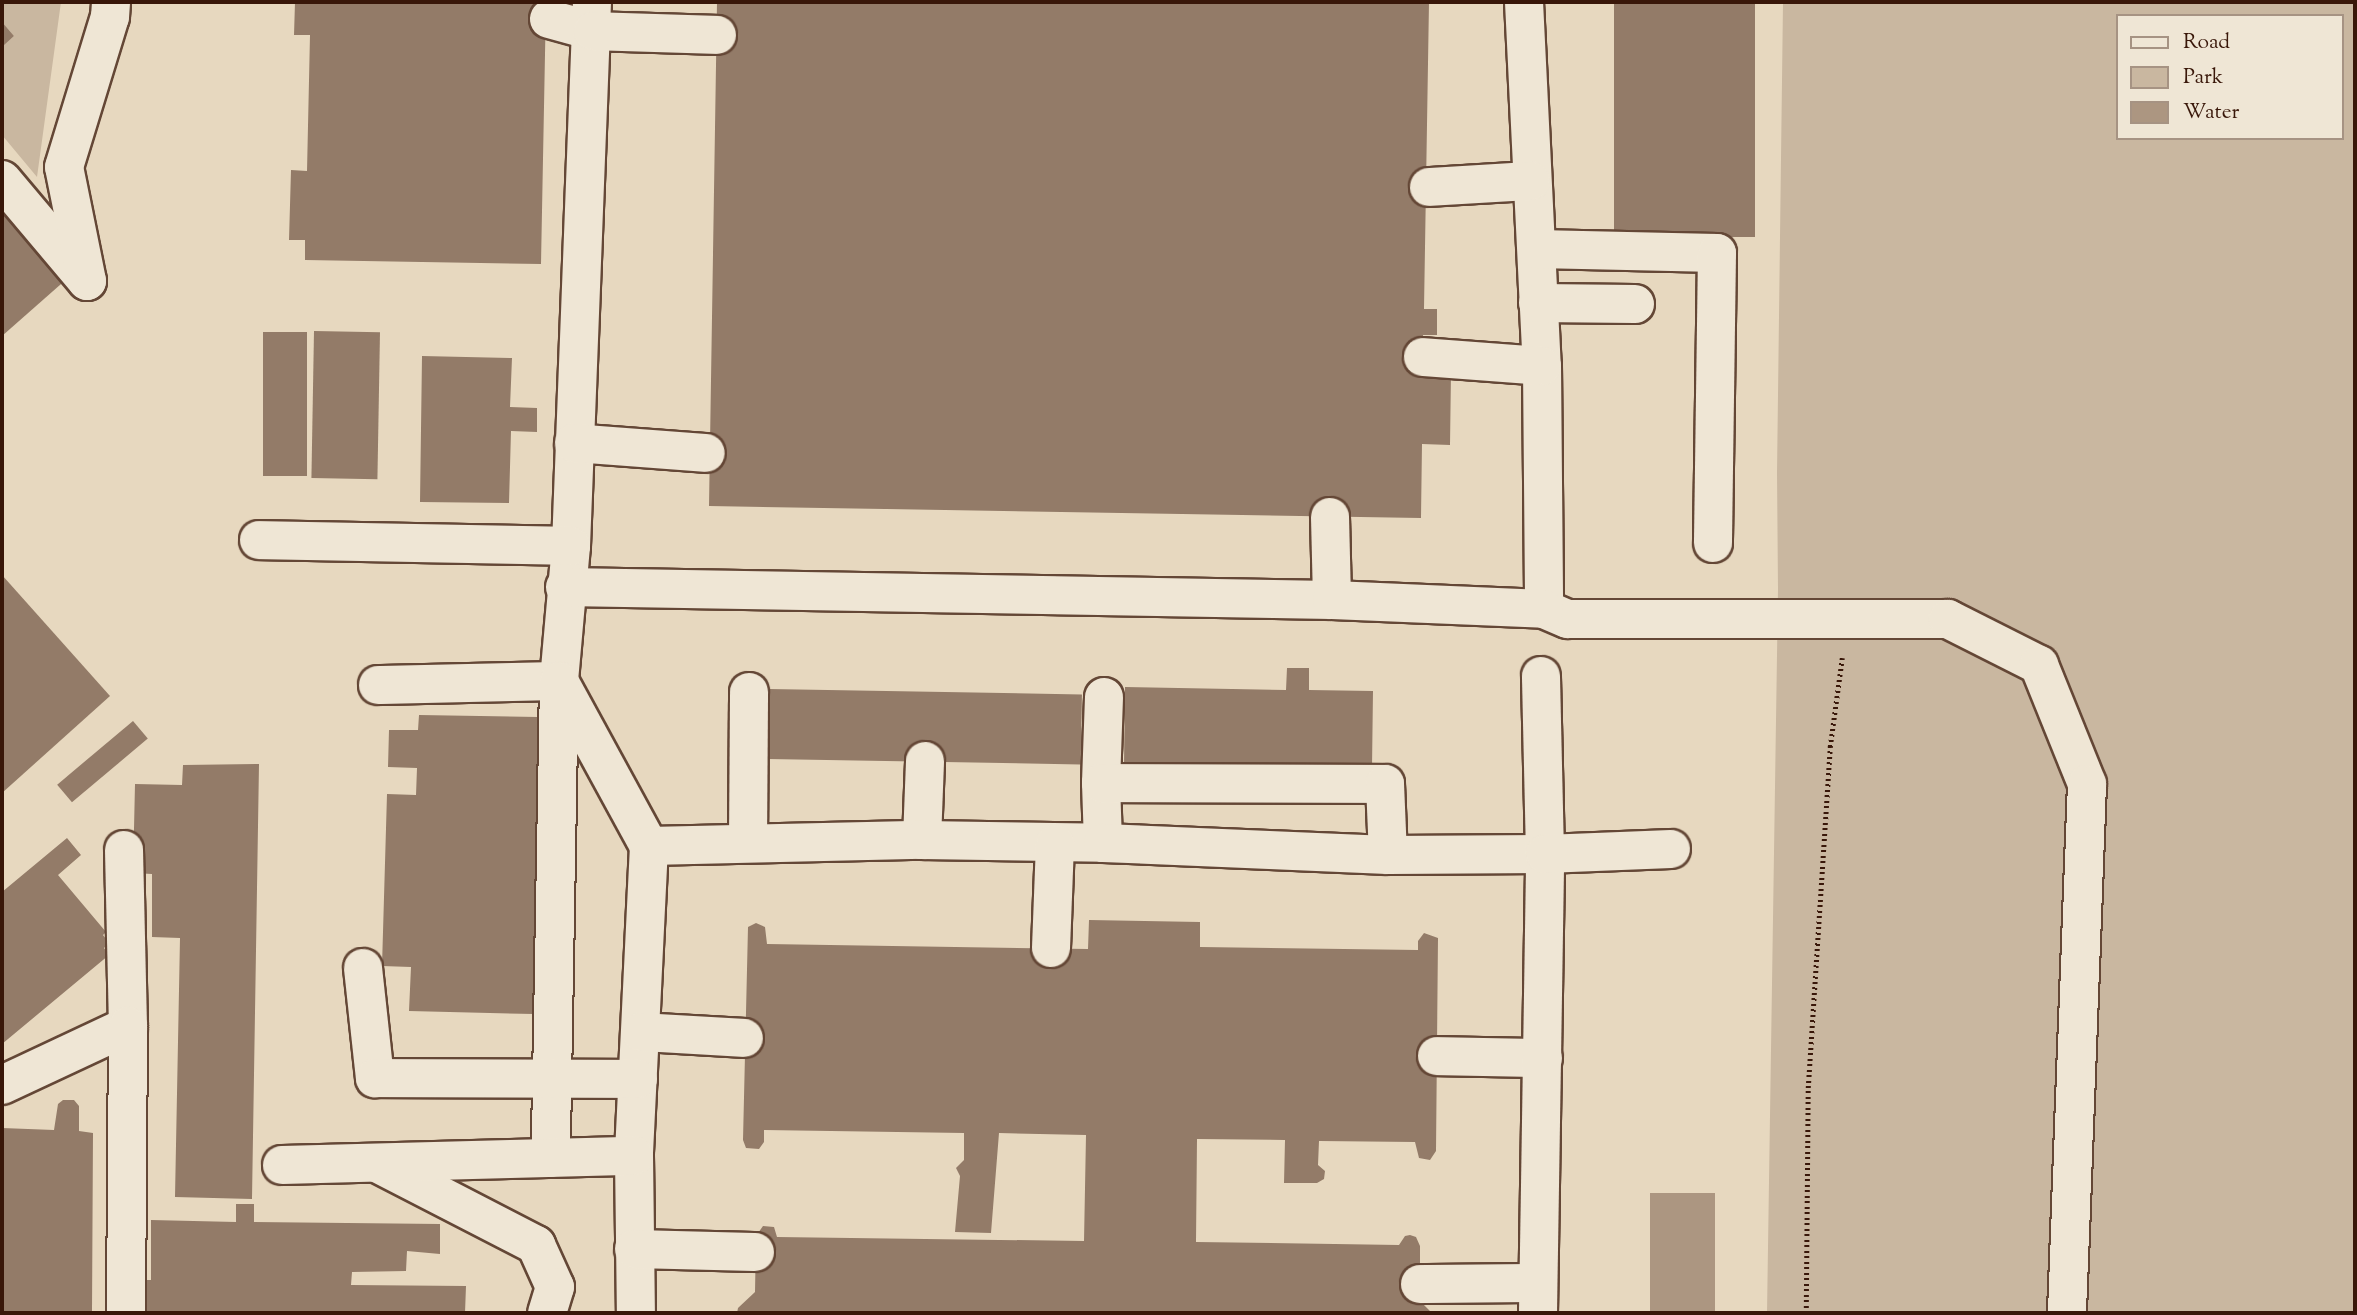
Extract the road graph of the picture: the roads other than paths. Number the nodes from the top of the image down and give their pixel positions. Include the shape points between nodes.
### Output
1 (111, 2) edge
2 (1524, 2) edge
3 (592, 16) edge
4 (549, 19) dead end
5 (717, 35) dead end
6 (2, 180) edge
7 (1531, 181) junction
8 (1429, 187) dead end
9 (1537, 249) junction
10 (1538, 303) junction
11 (1635, 304) dead end
12 (1423, 357) dead end
13 (1542, 366) junction
14 (574, 443) junction
15 (706, 453) dead end
16 (1330, 517) dead end
17 (259, 540) dead end
18 (1713, 542) dead end
19 (571, 546) junction
20 (565, 587) junction
21 (1332, 600) junction
22 (1544, 609) junction
23 (1541, 676) dead end
24 (559, 681) junction
25 (378, 685) dead end
26 (749, 692) dead end
27 (1104, 696) dead end
28 (925, 761) dead end
29 (1101, 783) junction
30 (922, 840) junction
31 (748, 842) junction
32 (1103, 843) junction
33 (1055, 844) junction
34 (649, 846) junction
35 (1671, 849) dead end
36 (124, 850) dead end
37 (1545, 854) junction
38 (1388, 855) junction
39 (1051, 948) dead end
40 (363, 968) dead end
41 (128, 1026) junction
42 (641, 1032) junction
43 (744, 1038) dead end
44 (1437, 1056) dead end
45 (1543, 1058) junction
46 (638, 1079) junction
47 (552, 1081) junction
48 (2, 1085) edge
49 (635, 1156) junction
50 (551, 1158) junction
51 (377, 1163) junction
52 (282, 1165) dead end
53 (634, 1249) junction
54 (755, 1252) dead end
55 (1420, 1284) dead end
56 (1538, 1298) edge
57 (126, 1313) edge
58 (547, 1313) edge
59 (636, 1313) edge
60 (2067, 1313) edge

1 - 6 lane via 64,167 87,281
2 - 7 lane
3 - 4 lane
3 - 5 lane
3 - 14 lane
7 - 8 lane
7 - 9 lane
9 - 10 lane
9 - 18 lane via 1717,253
10 - 11 lane
10 - 13 lane
12 - 13 lane
13 - 22 lane
14 - 15 lane
14 - 19 lane
16 - 21 lane
17 - 19 lane
19 - 20 lane
20 - 21 lane
20 - 24 lane
21 - 22 lane
22 - 60 lane via 1568,619 1948,619 2039,665 2087,784
23 - 37 lane
24 - 25 lane
24 - 34 lane
24 - 47 lane
26 - 31 lane
27 - 29 lane
28 - 30 lane
29 - 32 lane
29 - 38 lane via 1385,784
30 - 31 lane
30 - 33 lane
31 - 34 lane
32 - 33 lane
32 - 38 lane
33 - 39 lane
34 - 42 lane
35 - 37 lane
36 - 41 lane
37 - 38 lane
37 - 45 lane
40 - 47 lane via 375,1078
41 - 48 lane
41 - 57 lane
42 - 43 lane
42 - 46 lane
44 - 45 lane
45 - 56 lane
46 - 47 lane
46 - 49 lane
47 - 50 lane
49 - 50 lane
49 - 53 lane
50 - 51 lane
51 - 52 lane
51 - 58 lane via 536,1245 555,1287
53 - 54 lane
53 - 59 lane
55 - 56 lane

